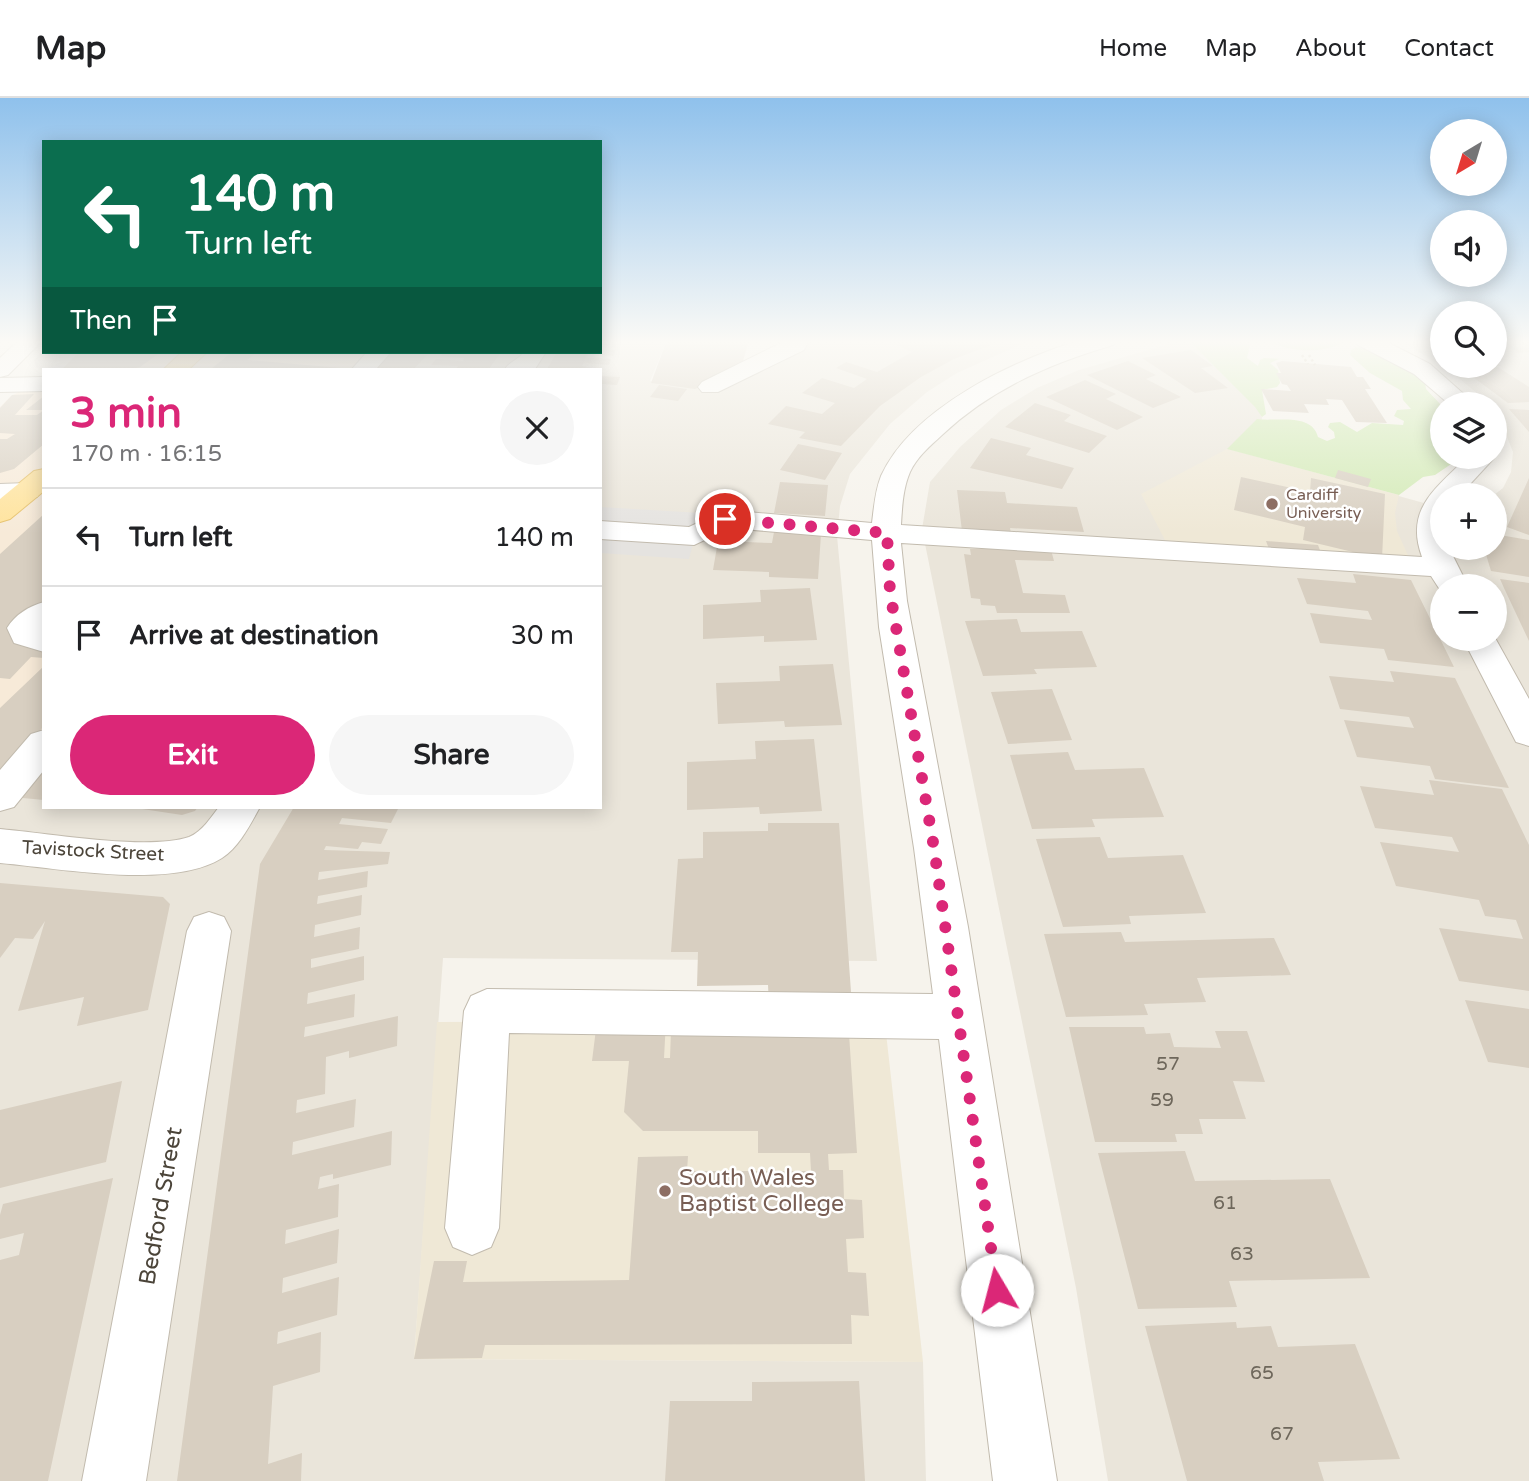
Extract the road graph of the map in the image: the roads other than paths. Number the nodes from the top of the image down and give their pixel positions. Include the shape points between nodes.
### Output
1 (960, 405) edge
2 (1471, 469) edge
3 (1457, 483) edge
4 (24, 487) edge
5 (0, 513) edge
6 (602, 530) edge
7 (887, 533) junction
8 (1430, 576) edge
9 (42, 614) edge
10 (42, 640) edge
11 (1486, 651) edge
12 (1529, 733) edge
13 (42, 746) edge
14 (0, 796) edge
15 (231, 820) edge
16 (0, 846) edge
17 (209, 931) dead end
18 (958, 1017) junction
19 (472, 1228) dead end
20 (114, 1481) edge
21 (1025, 1481) edge

1 - 7 street via 902,463 892,482
2 - 3 street
4 - 5 main road
6 - 7 street via 694,536 725,519
7 - 8 street
7 - 18 street via 890,592
9 - 10 street via 23,628 26,635
11 - 12 street
13 - 14 street
15 - 16 street, Tavistock Street via 194,852 156,856
17 - 20 street, Bedford Street
18 - 19 street via 487,1011
18 - 21 street

